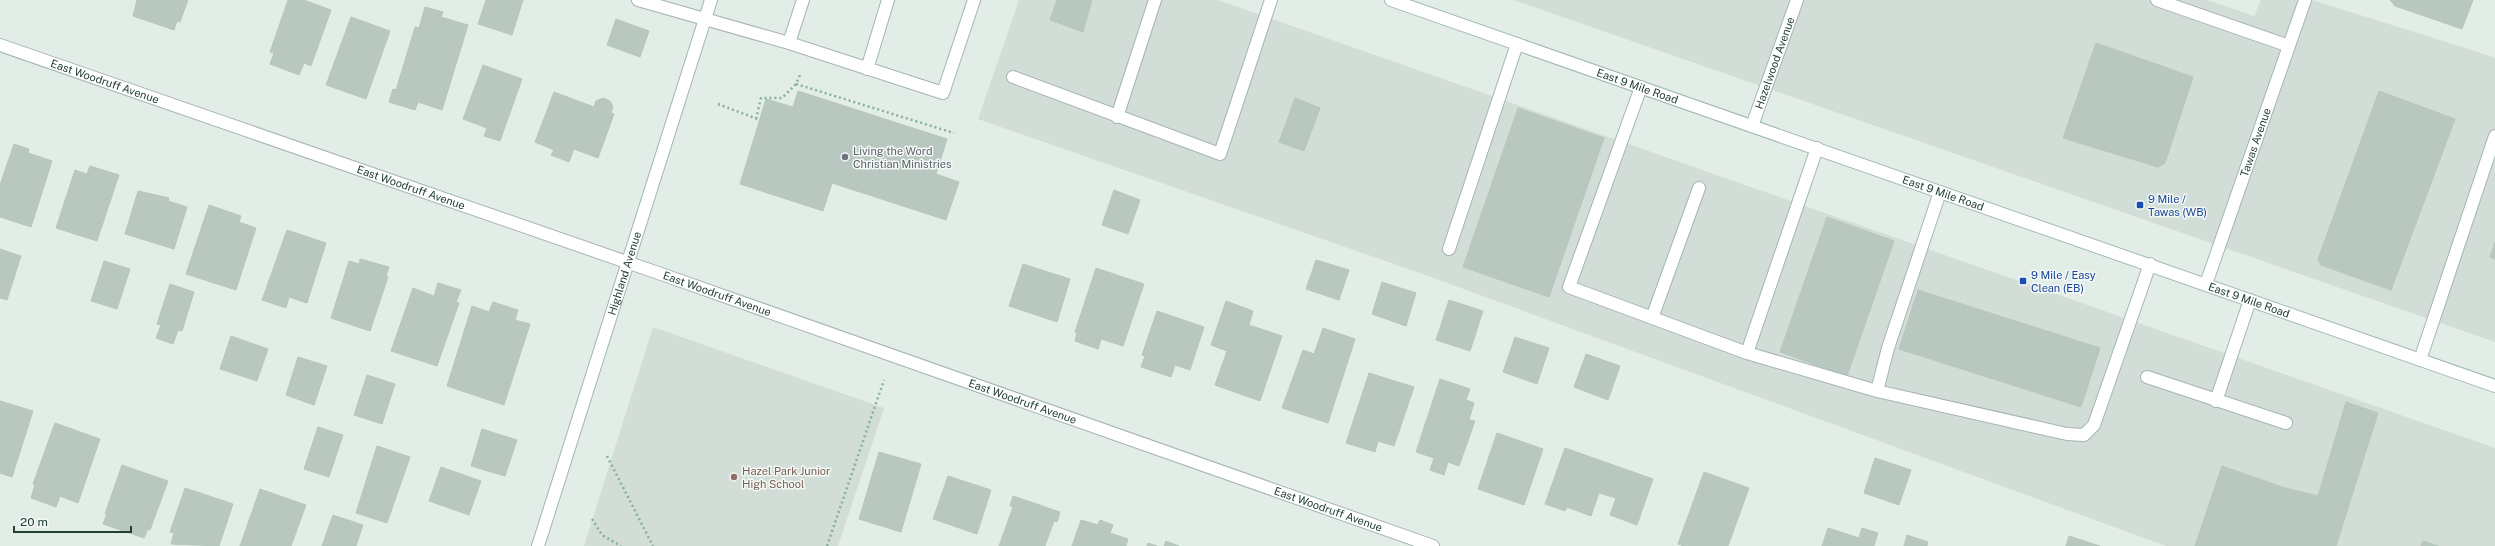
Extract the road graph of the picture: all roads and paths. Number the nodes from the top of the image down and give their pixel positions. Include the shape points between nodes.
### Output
1 (638, 0) edge
2 (711, 0) edge
3 (803, 0) edge
4 (888, 0) edge
5 (974, 0) edge
6 (1155, 0) edge
7 (1271, 0) edge
8 (1391, 0) edge
9 (1796, 0) edge
10 (2157, 0) edge
11 (2305, 0) edge
12 (704, 19) junction
13 (789, 43) junction
14 (1517, 44) junction
15 (0, 45) edge
16 (2289, 46) junction
17 (868, 69) junction
18 (802, 70) dead end
19 (1013, 78) dead end
20 (796, 84) junction
21 (1641, 87) junction
22 (718, 104) dead end
23 (1117, 117) junction
24 (756, 119) junction
25 (760, 120) dead end
26 (1752, 126) junction
27 (954, 133) dead end
28 (2495, 136) edge
29 (1817, 148) junction
30 (1699, 188) dead end
31 (1940, 192) junction
32 (1449, 249) dead end
33 (627, 262) junction
34 (2150, 264) junction
35 (2206, 284) junction
36 (2250, 300) junction
37 (1652, 318) junction
38 (1747, 353) junction
39 (892, 356) junction
40 (2420, 360) junction
41 (2147, 377) dead end
42 (2495, 386) edge
43 (1877, 391) junction
44 (2216, 401) junction
45 (2286, 424) dead end
46 (607, 456) dead end
47 (592, 519) dead end
48 (538, 546) edge
49 (621, 546) edge
50 (653, 546) edge
51 (827, 546) edge
52 (1433, 546) edge

1 - 12 street
2 - 12 street, Highland Avenue
3 - 13 street
4 - 17 street
5 - 17 street via 943,93
6 - 23 street
7 - 23 street via 1220,154
8 - 14 street, East 9 Mile Road
9 - 26 street, Hazelwood Avenue
10 - 16 street
11 - 16 street, Tawas Avenue
12 - 13 street
12 - 33 street, Highland Avenue
13 - 17 street
14 - 21 street, East 9 Mile Road
14 - 32 street
15 - 33 street, East Woodruff Avenue
16 - 35 street, Tawas Avenue
18 - 20 path
19 - 23 street
20 - 24 path via 782,98 762,98
20 - 27 path
21 - 26 street, East 9 Mile Road
21 - 37 street via 1569,287
22 - 24 path
24 - 25 path
26 - 29 street, East 9 Mile Road
28 - 40 street
29 - 31 street, East 9 Mile Road
29 - 38 street
30 - 37 street
31 - 34 street, East 9 Mile Road
31 - 43 street via 1888,348
33 - 39 street, East Woodruff Avenue
33 - 48 street, Highland Avenue
34 - 35 street, East 9 Mile Road
34 - 43 street via 2094,425 2084,434 2067,434
35 - 36 street, East 9 Mile Road
36 - 40 street, East 9 Mile Road
36 - 44 street
37 - 38 street
38 - 43 street
39 - 51 path
39 - 52 street, East Woodruff Avenue
40 - 42 street, East 9 Mile Road
41 - 44 street
44 - 45 street
46 - 50 path
47 - 49 path via 602,535

